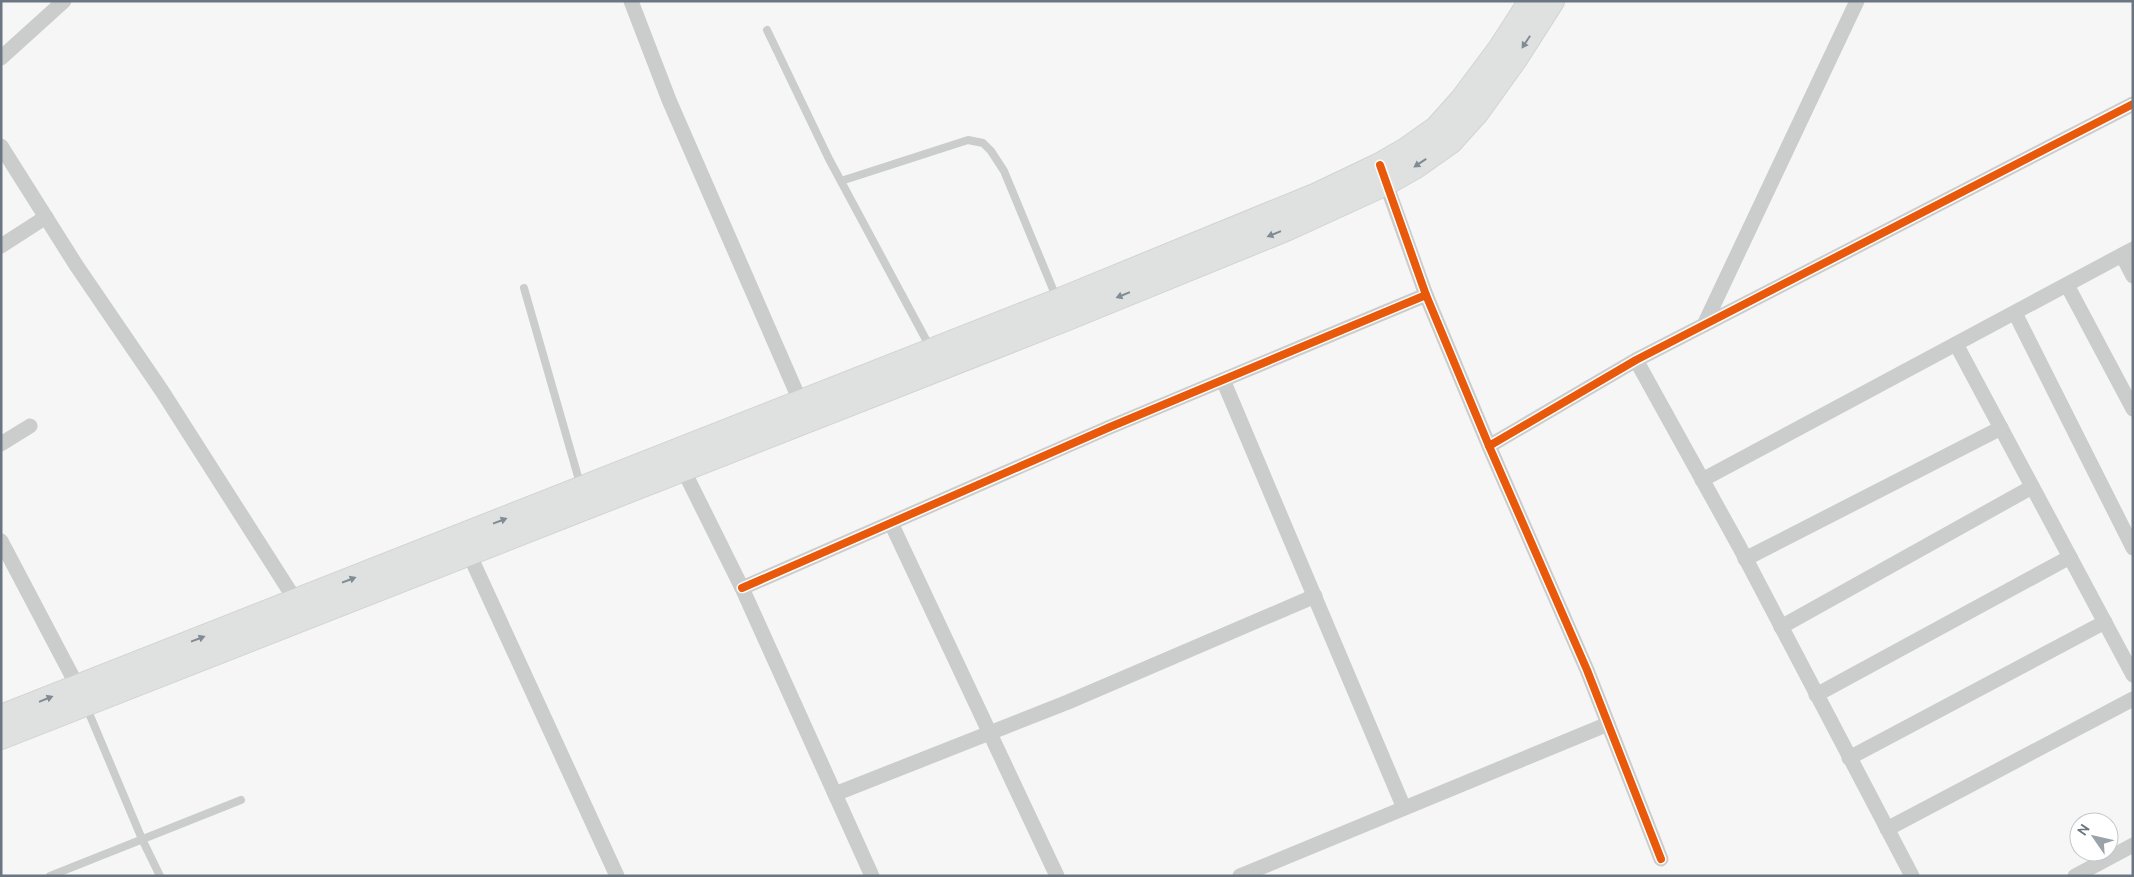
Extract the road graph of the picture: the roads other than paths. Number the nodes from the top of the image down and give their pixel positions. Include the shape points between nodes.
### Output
1 (64, 1) edge
2 (631, 1) edge
3 (1552, 1) edge
4 (1857, 1) edge
5 (1526, 5) edge
6 (767, 30) dead end
7 (1, 58) edge
8 (2133, 104) edge
9 (1, 146) edge
10 (1383, 174) junction
11 (841, 181) junction
12 (46, 217) junction
13 (1, 246) edge
14 (2127, 252) edge
15 (2133, 276) edge
16 (2067, 284) junction
17 (524, 288) dead end
18 (1426, 295) junction
19 (1061, 310) junction
20 (2015, 313) junction
21 (1704, 325) junction
22 (1956, 344) junction
23 (932, 351) junction
24 (1636, 360) junction
25 (1224, 380) junction
26 (801, 403) junction
27 (2133, 409) edge
28 (30, 426) dead end
29 (2001, 428) junction
30 (1, 444) edge
31 (1489, 446) junction
32 (679, 461) junction
33 (1702, 480) junction
34 (2032, 486) junction
35 (582, 489) junction
36 (891, 523) junction
37 (1, 542) edge
38 (465, 544) junction
39 (2133, 548) edge
40 (2070, 556) junction
41 (1745, 559) junction
42 (742, 588) junction
43 (1315, 596) junction
44 (296, 601) junction
45 (2104, 622) junction
46 (1781, 627) junction
47 (2133, 674) edge
48 (81, 695) junction
49 (1816, 695) junction
50 (2133, 699) edge
51 (1, 717) edge
52 (1608, 724) junction
53 (990, 733) junction
54 (1, 737) edge
55 (1849, 758) junction
56 (835, 794) junction
57 (241, 800) dead end
58 (1404, 808) junction
59 (1887, 829) junction
60 (142, 840) junction
61 (2133, 845) edge
62 (1661, 859) dead end
63 (50, 876) edge
64 (160, 876) edge
65 (617, 876) edge
66 (872, 876) edge
67 (1057, 876) edge
68 (1240, 876) edge
69 (1912, 876) edge
70 (2075, 876) edge

1 - 7 street
2 - 26 street via 669,100
3 -> 10 main road via 1510,67 1450,142 1416,166
4 - 21 street
5 - 10 main road via 1467,93 1437,128 1406,150
6 - 11 lane
8 - 21 street
9 - 12 street
10 - 18 street
10 - 19 main road via 1281,210
11 - 19 lane via 968,140 983,143 1004,171
11 - 23 lane
12 - 13 street
12 - 44 street
14 - 15 street
14 - 16 street
16 - 20 street
16 - 27 street
17 - 35 lane
18 - 25 street
18 - 31 street
19 - 23 main road
19 - 32 main road
20 - 22 street
20 - 39 street
21 - 24 street
22 - 29 street
22 - 33 street
23 - 26 main road
24 - 31 street
24 - 33 street
25 - 36 street
25 - 43 street
26 - 32 main road
28 - 30 street
29 - 34 street
29 - 41 street
31 - 52 street
32 - 35 main road
32 - 38 main road
32 - 42 street
33 - 41 street
34 - 40 street
34 - 46 street
38 -> 35 main road
36 - 42 street
36 - 53 street
37 - 48 street
44 -> 38 main road
38 - 48 main road
38 - 65 street
40 - 45 street
40 - 49 street
41 - 46 street
42 - 56 street
43 - 53 street
43 - 58 street
48 -> 44 main road
45 - 47 street
45 - 55 street
46 - 49 street
51 -> 48 main road
48 - 54 main road
48 - 60 lane
49 - 55 street
50 - 59 street
52 - 58 street
52 - 62 street
53 - 56 street
53 - 67 street
55 - 59 street
56 - 66 street
57 - 60 lane
58 - 68 street
59 - 69 street
60 - 63 lane
60 - 64 lane
61 - 70 street

